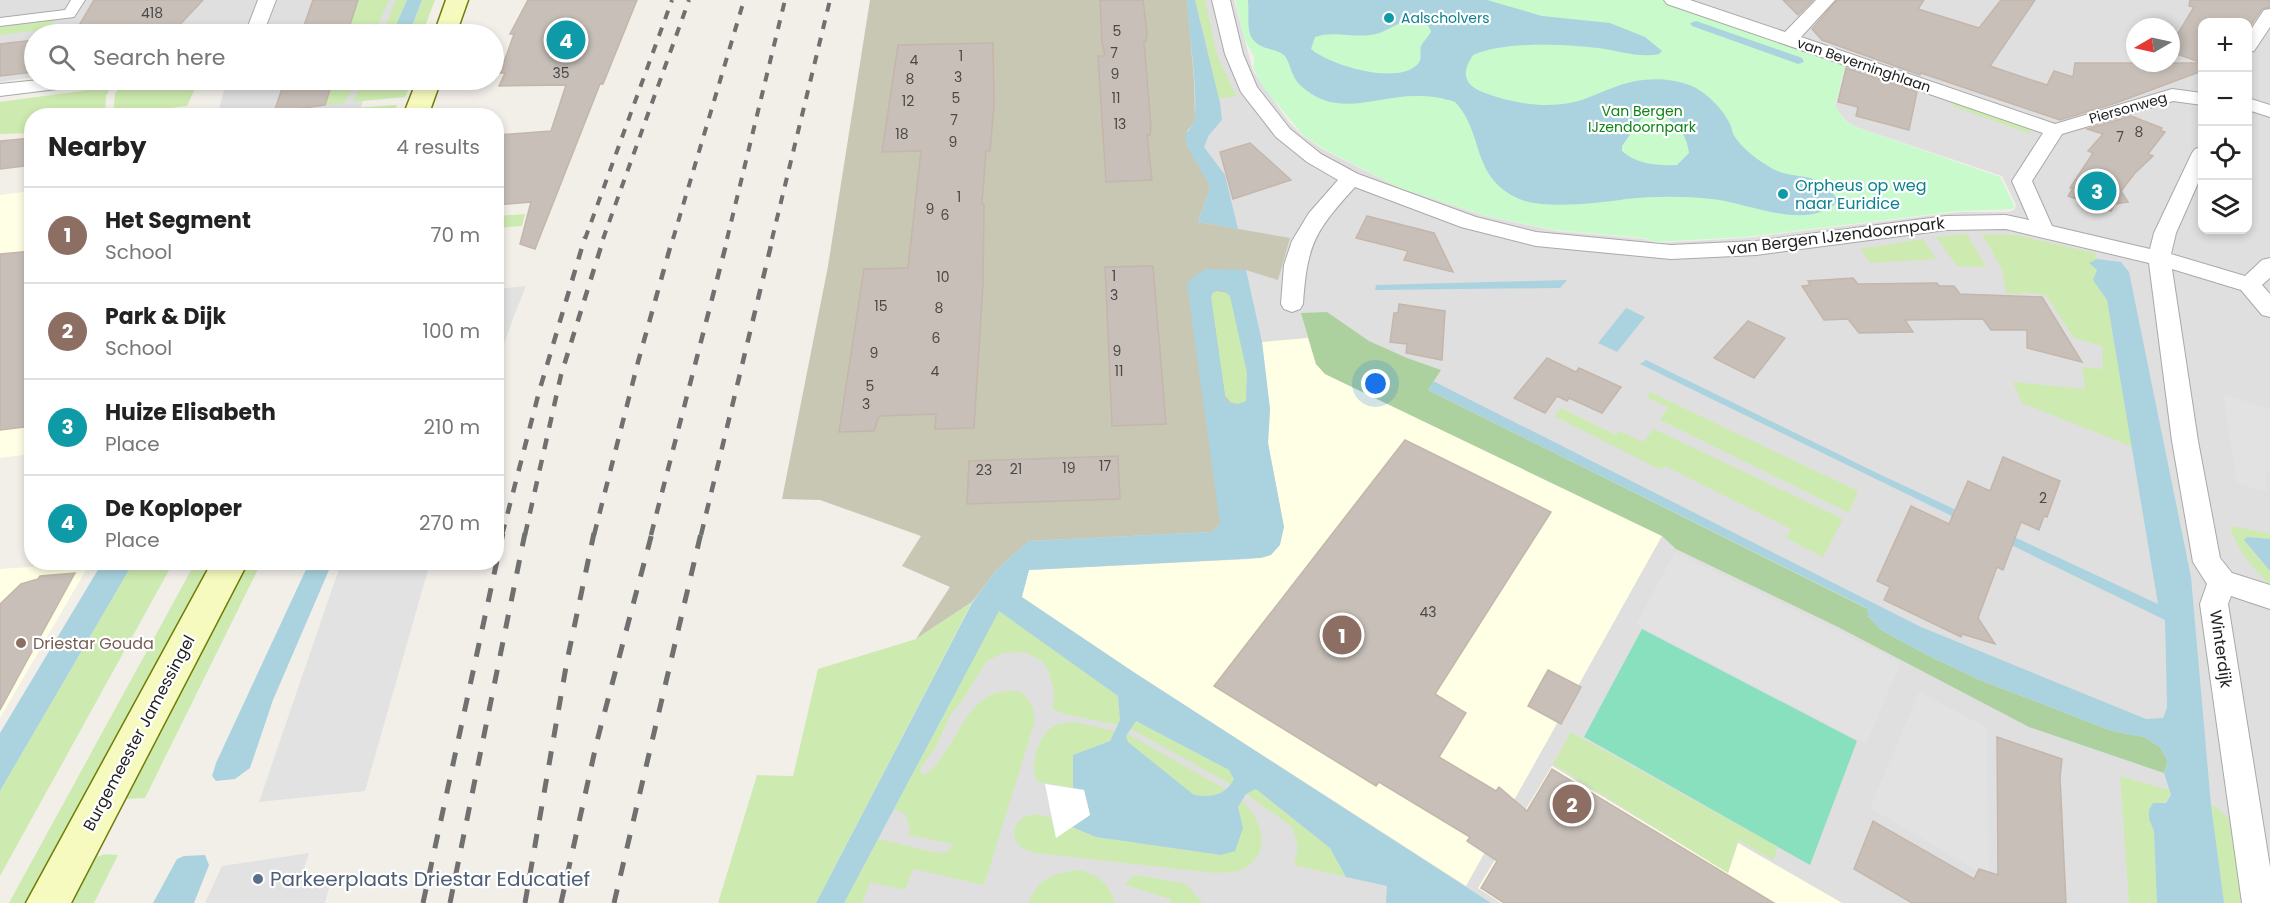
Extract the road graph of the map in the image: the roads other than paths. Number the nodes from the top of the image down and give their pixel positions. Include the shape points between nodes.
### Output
1 (78, 0) edge
2 (267, 0) edge
3 (457, 0) edge
4 (476, 0) edge
5 (1221, 0) edge
6 (1673, 0) edge
7 (1826, 0) edge
8 (2270, 14) edge
9 (0, 22) edge
10 (258, 24) edge
11 (449, 24) edge
12 (468, 24) edge
13 (1790, 39) junction
14 (2252, 40) edge
15 (24, 87) edge
16 (0, 90) edge
17 (425, 90) edge
18 (445, 90) edge
19 (2198, 98) edge
20 (2252, 106) edge
21 (418, 108) edge
22 (439, 108) edge
23 (2270, 111) edge
24 (2055, 130) junction
25 (2198, 162) edge
26 (1351, 178) junction
27 (2043, 230) junction
28 (2159, 258) junction
29 (2270, 265) edge
30 (2249, 285) junction
31 (1293, 304) dead end
32 (2270, 309) edge
33 (226, 570) edge
34 (2222, 582) junction
35 (2270, 597) edge
36 (48, 903) edge
37 (2259, 903) edge

1 - 9 street via 69,14
2 - 10 street
3 - 11 main road
4 - 12 main road
5 - 26 street, van Bergen IJzendoornpark via 1234,54 1248,88 1271,120 1314,158
6 - 13 street, van Beverninghlaan
7 - 13 street
8 - 14 street
13 - 24 street, van Beverninghlaan
15 - 16 street
17 - 21 main road
18 - 22 main road
19 - 24 street, Piersonweg via 2172,95
20 - 23 street
24 - 27 street via 2022,181
25 - 28 street via 2165,233
26 - 27 street, van Bergen IJzendoornpark via 1469,222 1536,239 1635,250 1756,248 1968,221 2006,222
26 - 31 street via 1316,219 1305,240 1295,264
27 - 28 street, van Bergen IJzendoornpark
28 - 30 street, van Bergen IJzendoornpark
28 - 34 street via 2207,562
29 - 30 street
30 - 32 street
33 - 36 main road, Burgemeester Jamessingel
34 - 35 street
34 - 37 street, Winterdijk via 2214,603

